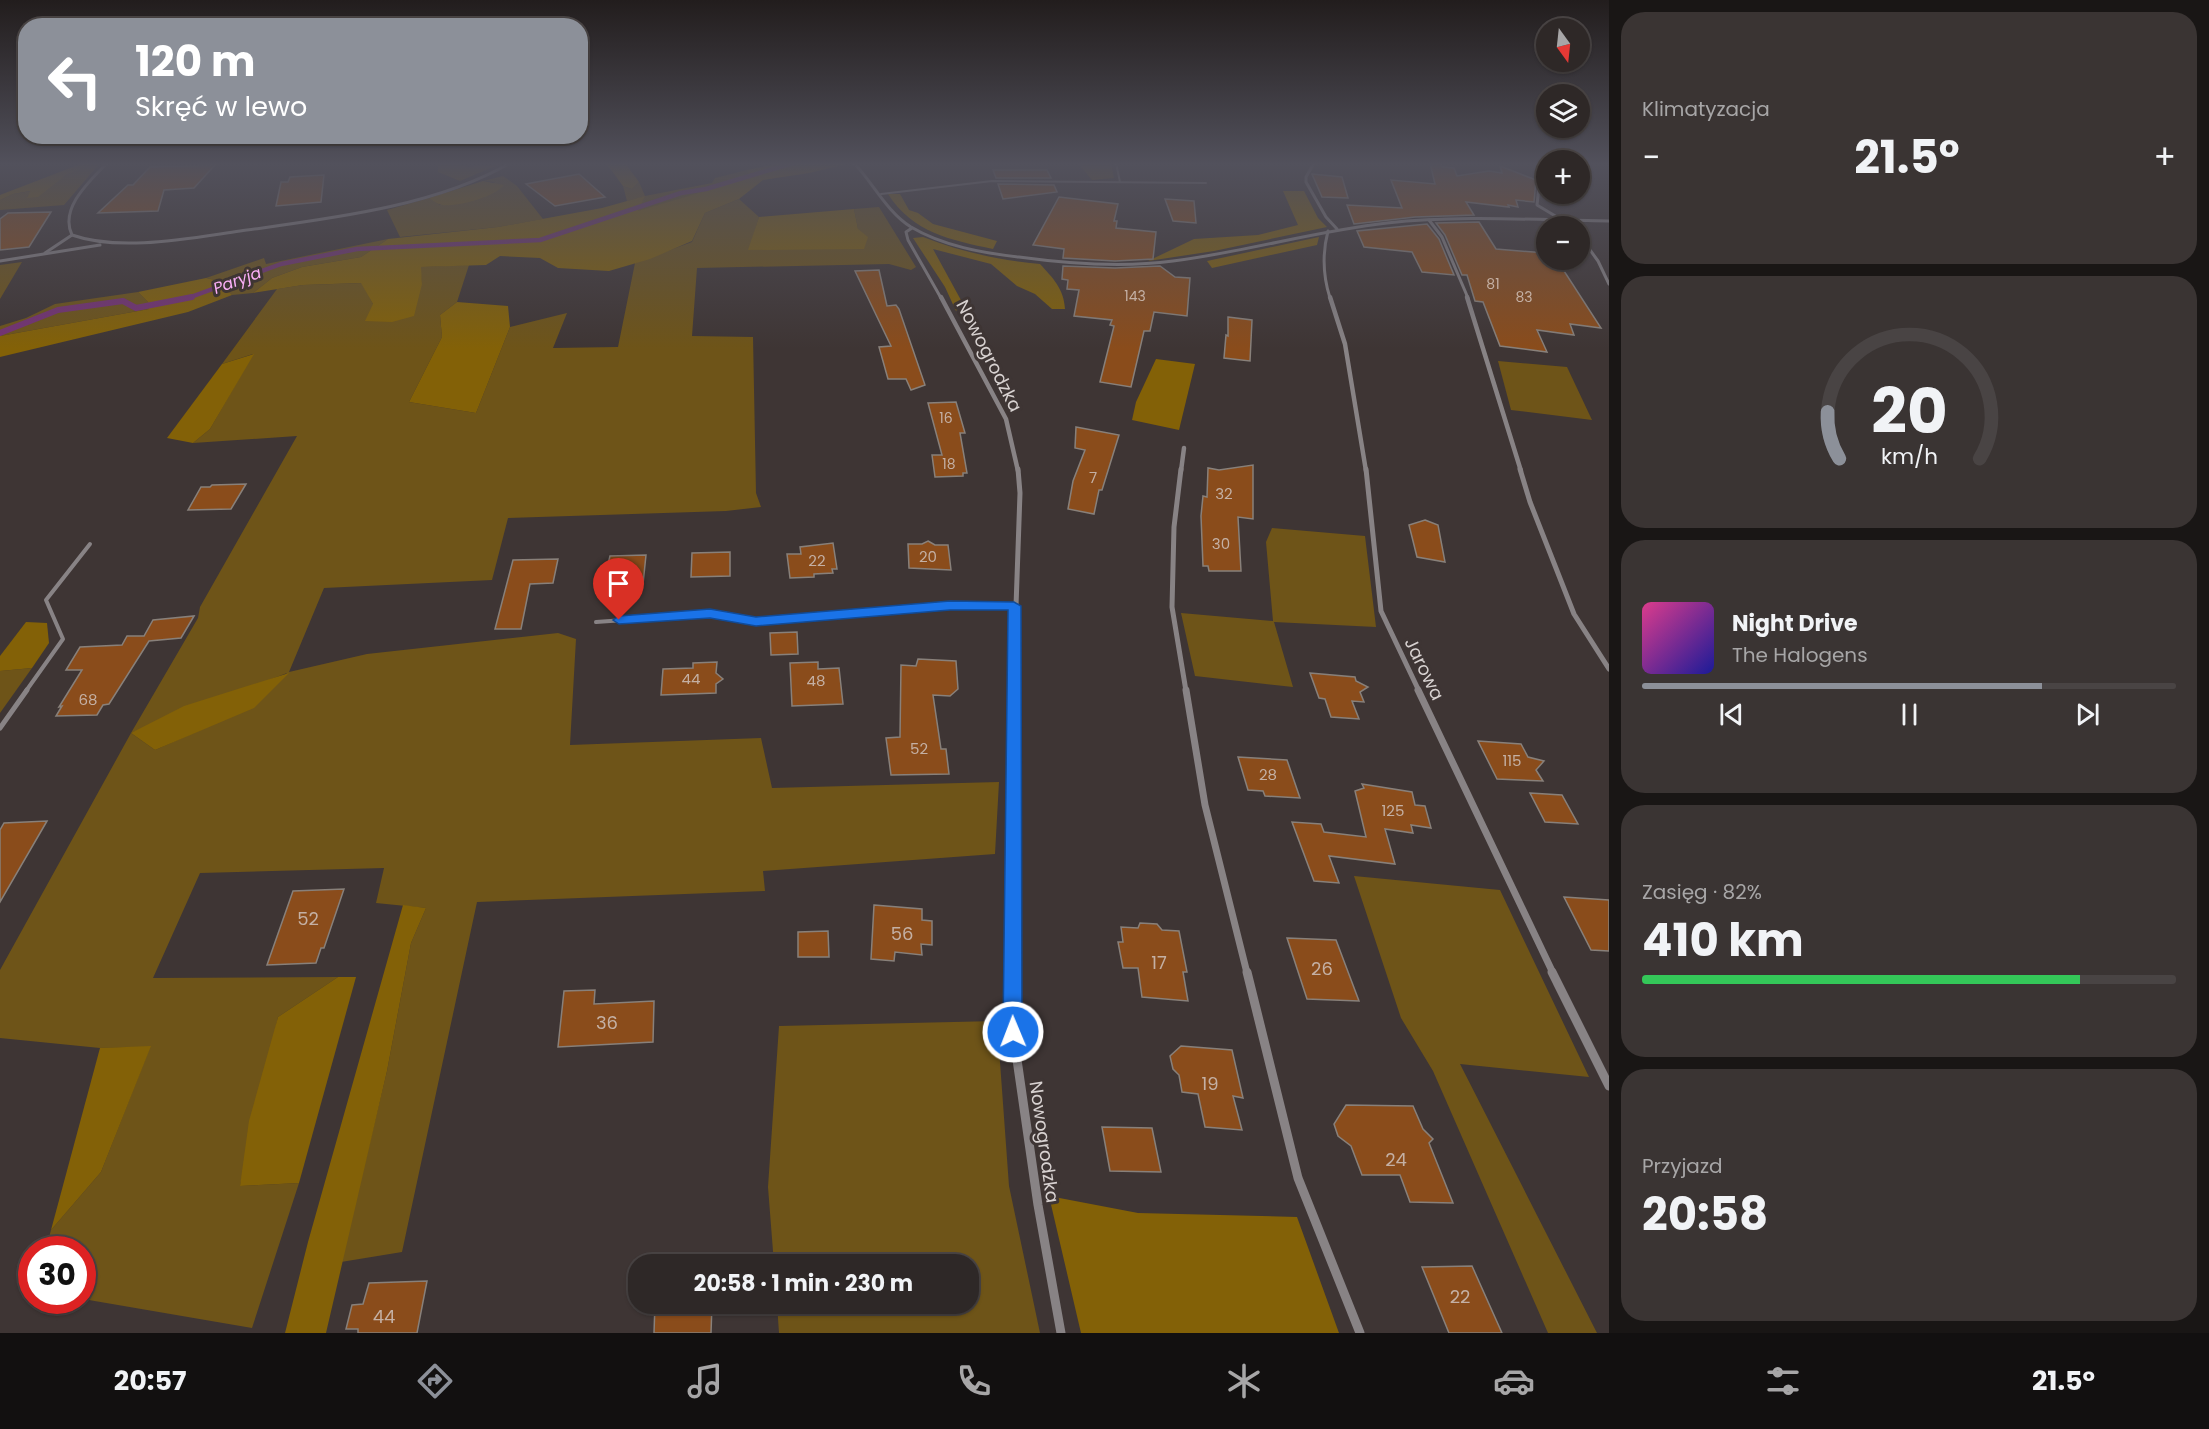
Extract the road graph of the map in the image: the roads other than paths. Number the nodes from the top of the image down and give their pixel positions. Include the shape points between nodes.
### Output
1 (69, 225) edge
2 (277, 225) edge
3 (908, 225) edge
4 (1333, 225) edge
5 (1381, 225) edge
6 (1433, 225) edge
7 (912, 228) junction
8 (1337, 230) junction
9 (1328, 231) junction
10 (72, 235) junction
11 (106, 243) junction
12 (1590, 250) edge
13 (43, 255) junction
14 (0, 261) edge
15 (1609, 284) edge
16 (1184, 448) dead end
17 (90, 544) dead end
18 (1014, 606) junction
19 (596, 622) dead end
20 (1609, 669) edge
21 (0, 728) edge
22 (1609, 1086) edge
23 (1061, 1333) edge
24 (1360, 1333) edge

1 - 10 street
2 - 11 street
3 - 7 street
4 - 8 street
5 - 8 street
6 - 20 street via 1462,281 1530,502 1574,614
7 - 9 street via 999,255 1117,265 1190,260
7 - 18 street, Nowogrodzka via 906,232 908,240 989,386 1013,442 1020,493
8 - 9 street
9 - 22 street, Jarowa via 1323,251 1326,285 1345,344 1361,430 1381,611
10 - 11 street
10 - 13 street
11 - 13 street
12 - 15 street
13 - 14 street
16 - 24 street via 1174,526 1172,607 1205,805 1298,1179
17 - 21 lane via 46,600 63,639
18 - 19 lane via 950,605 756,622 710,614
18 - 23 street, Nowogrodzka via 1013,1032

